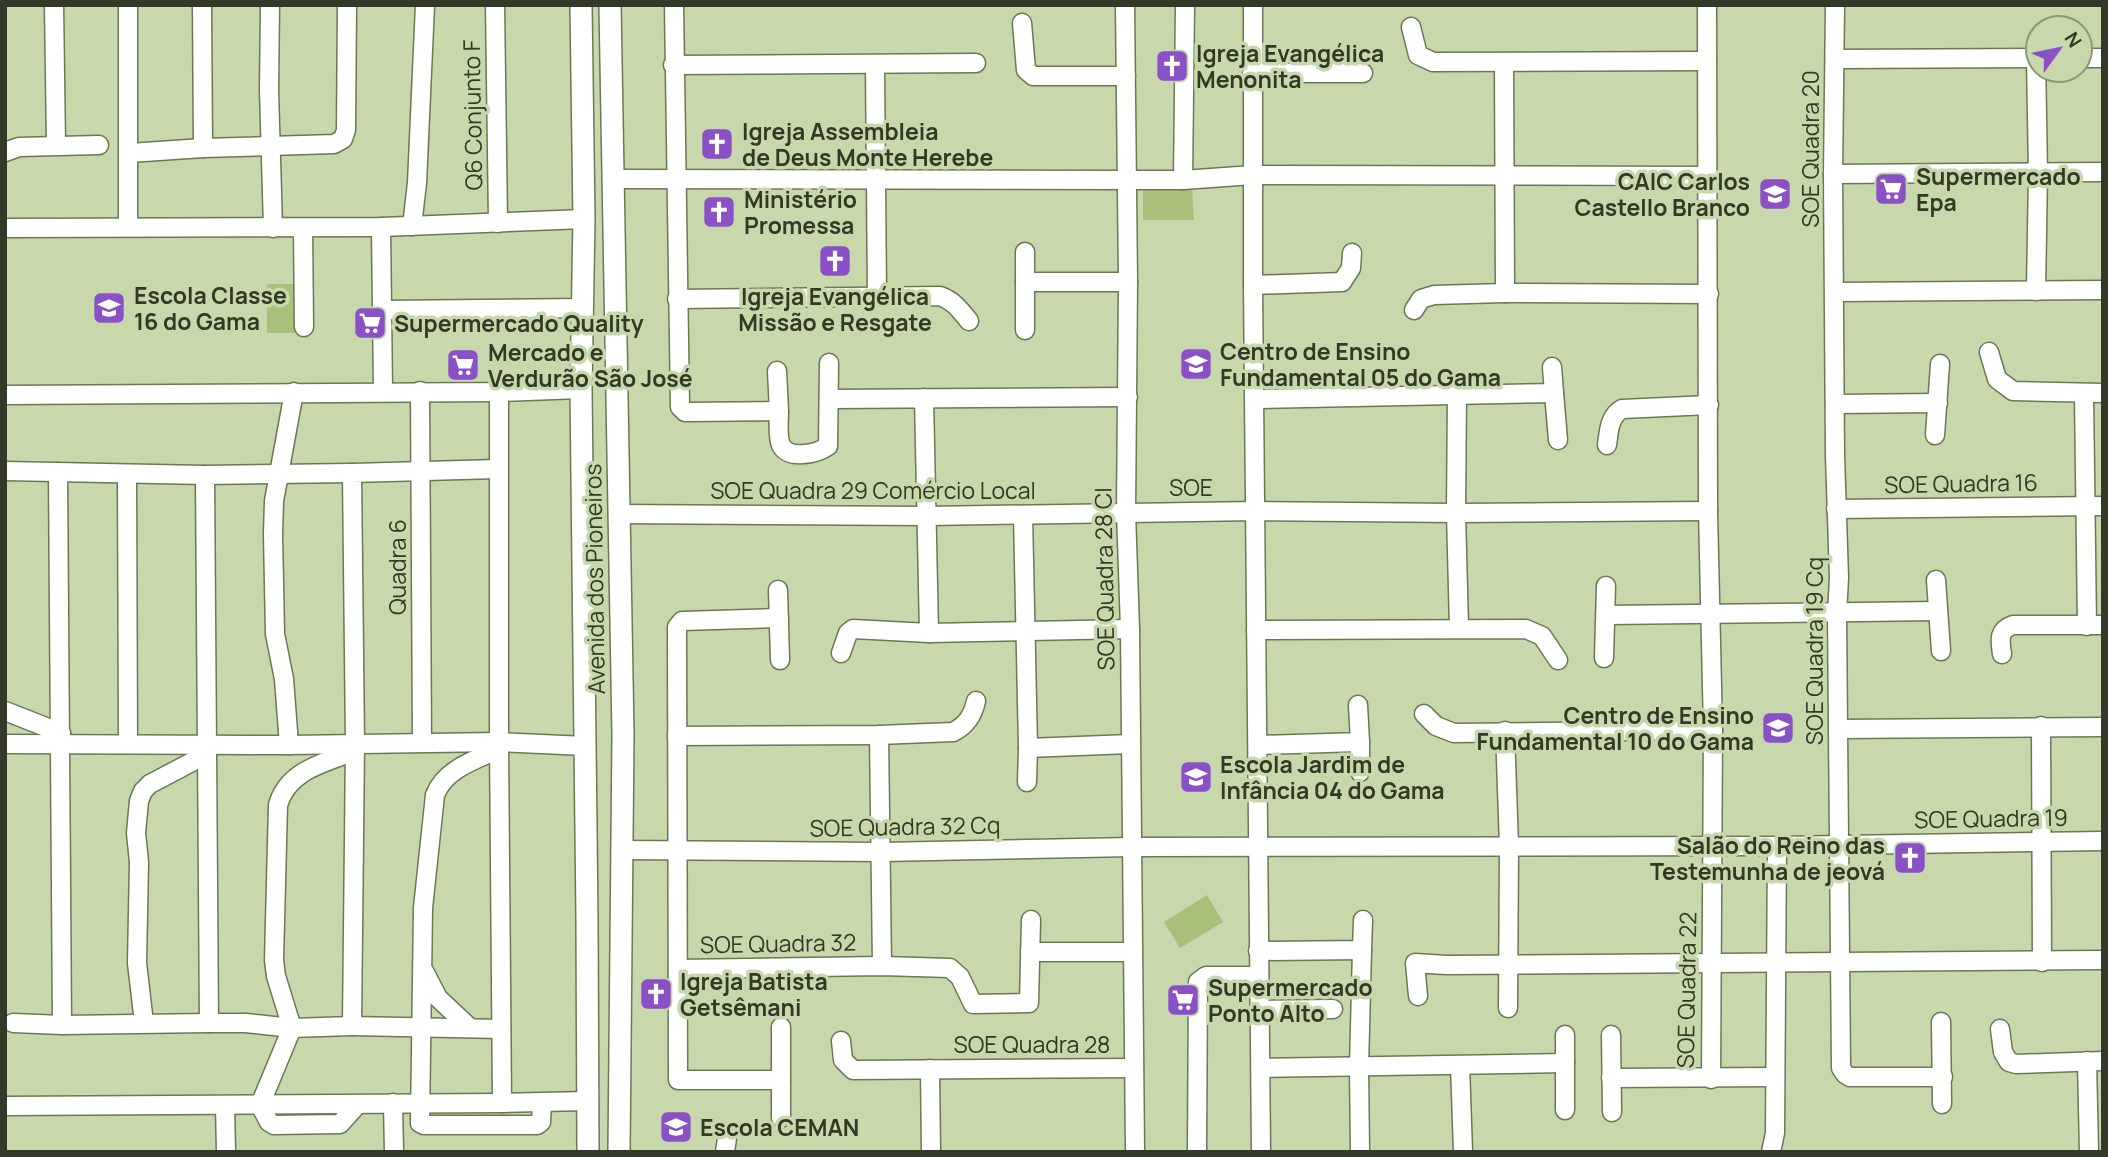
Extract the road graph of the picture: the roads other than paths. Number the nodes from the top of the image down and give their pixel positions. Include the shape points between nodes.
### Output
1 (54, 5) edge
2 (128, 5) edge
3 (202, 5) edge
4 (270, 5) edge
5 (347, 5) edge
6 (425, 5) edge
7 (495, 5) edge
8 (581, 5) edge
9 (610, 5) edge
10 (674, 5) edge
11 (1125, 5) edge
12 (1185, 5) edge
13 (1253, 5) edge
14 (1707, 5) edge
15 (1835, 5) edge
16 (1022, 23) dead end
17 (1410, 27) dead end
18 (612, 34) junction
19 (581, 35) junction
20 (2024, 58) edge
21 (1835, 59) junction
22 (1707, 61) junction
23 (1504, 62) junction
24 (976, 63) dead end
25 (673, 65) junction
26 (875, 65) junction
27 (1252, 73) junction
28 (1363, 73) dead end
29 (1126, 76) junction
30 (2037, 84) edge
31 (56, 145) junction
32 (99, 145) dead end
33 (271, 146) junction
34 (203, 148) junction
35 (5, 152) edge
36 (129, 153) junction
37 (2103, 172) edge
38 (2038, 173) junction
39 (1833, 174) junction
40 (1253, 175) junction
41 (1505, 176) junction
42 (1707, 176) junction
43 (612, 178) junction
44 (875, 179) junction
45 (675, 180) junction
46 (1126, 180) junction
47 (1183, 180) junction
48 (584, 219) junction
49 (498, 223) junction
50 (412, 226) junction
51 (128, 227) junction
52 (381, 227) junction
53 (5, 228) edge
54 (273, 228) junction
55 (303, 228) junction
56 (1025, 252) dead end
57 (1352, 253) dead end
58 (1025, 282) junction
59 (1128, 282) junction
60 (1253, 285) junction
61 (2103, 290) edge
62 (2036, 291) junction
63 (1835, 292) junction
64 (1505, 293) junction
65 (1709, 294) junction
66 (877, 296) junction
67 (677, 299) junction
68 (583, 308) junction
69 (383, 310) junction
70 (1414, 310) dead end
71 (969, 321) dead end
72 (304, 327) dead end
73 (1025, 330) dead end
74 (1989, 352) dead end
75 (829, 363) dead end
76 (1940, 364) dead end
77 (1552, 367) dead end
78 (777, 371) dead end
79 (581, 389) junction
80 (383, 391) junction
81 (420, 391) junction
82 (294, 392) junction
83 (499, 392) junction
84 (1554, 393) junction
85 (2103, 393) edge
86 (1457, 394) junction
87 (2084, 394) junction
88 (5, 395) edge
89 (1128, 397) junction
90 (924, 398) junction
91 (1256, 399) junction
92 (829, 400) junction
93 (1938, 403) junction
94 (1835, 404) junction
95 (1709, 405) junction
96 (779, 411) junction
97 (1935, 435) dead end
98 (1558, 440) dead end
99 (284, 443) junction
100 (1607, 445) dead end
101 (1835, 455) joint
102 (498, 469) junction
103 (5, 471) edge
104 (58, 472) junction
105 (280, 473) junction
106 (352, 473) junction
107 (421, 473) junction
108 (127, 474) junction
109 (258, 474) junction
110 (205, 475) junction
111 (583, 503) junction
112 (2095, 506) edge
113 (1836, 509) junction
114 (1256, 511) junction
115 (1708, 511) junction
116 (1126, 512) junction
117 (1456, 513) junction
118 (619, 514) junction
119 (1023, 515) junction
120 (927, 516) junction
121 (1936, 580) dead end
122 (1606, 586) dead end
123 (778, 590) dead end
124 (1938, 611) junction
125 (1838, 614) junction
126 (1607, 615) junction
127 (1709, 615) junction
128 (779, 618) junction
129 (2095, 626) edge
130 (1459, 628) junction
131 (1130, 629) junction
132 (1256, 630) junction
133 (1027, 631) junction
134 (929, 633) junction
135 (621, 649) junction
136 (583, 651) junction
137 (1941, 651) dead end
138 (841, 653) dead end
139 (2002, 654) dead end
140 (1604, 659) dead end
141 (780, 660) dead end
142 (1558, 660) dead end
143 (975, 701) dead end
144 (584, 705) junction
145 (1358, 705) dead end
146 (5, 711) edge
147 (1424, 714) dead end
148 (2041, 726) junction
149 (2103, 727) edge
150 (1839, 729) junction
151 (1713, 730) junction
152 (1505, 731) junction
153 (623, 734) junction
154 (879, 735) junction
155 (677, 736) junction
156 (61, 738) junction
157 (422, 742) junction
158 (1360, 742) junction
159 (128, 743) junction
160 (5, 744) edge
161 (551, 744) junction
162 (1130, 744) junction
163 (499, 745) junction
164 (1258, 745) junction
165 (289, 746) junction
166 (585, 746) junction
167 (355, 748) junction
168 (1028, 748) junction
169 (207, 749) junction
170 (1360, 772) dead end
171 (1027, 782) dead end
172 (2103, 841) edge
173 (2042, 842) junction
174 (1258, 846) junction
175 (1508, 846) junction
176 (1711, 846) junction
177 (1777, 846) junction
178 (1839, 846) junction
179 (1132, 847) junction
180 (622, 850) junction
181 (678, 852) junction
182 (882, 852) junction
183 (587, 919) junction
184 (1031, 920) dead end
185 (1363, 920) dead end
186 (1362, 950) junction
187 (1258, 951) junction
188 (1030, 952) junction
189 (1132, 952) junction
190 (2103, 960) edge
191 (2042, 961) junction
192 (1712, 962) junction
193 (1840, 962) junction
194 (1508, 963) junction
195 (1777, 964) junction
196 (423, 967) junction
197 (882, 967) junction
198 (678, 969) junction
199 (1258, 976) junction
200 (1418, 996) dead end
201 (621, 1003) junction
202 (1508, 1008) dead end
203 (1333, 1009) dead end
204 (1260, 1010) junction
205 (1941, 1022) dead end
206 (13, 1023) dead end
207 (144, 1023) junction
208 (209, 1023) junction
209 (61, 1025) junction
210 (269, 1025) junction
211 (352, 1026) junction
212 (420, 1027) junction
213 (781, 1027) dead end
214 (292, 1028) junction
215 (470, 1028) junction
216 (501, 1029) junction
217 (2000, 1029) dead end
218 (588, 1032) junction
219 (1565, 1035) dead end
220 (1611, 1035) dead end
221 (841, 1041) dead end
222 (282, 1052) junction
223 (2095, 1061) edge
224 (1565, 1063) junction
225 (1460, 1066) junction
226 (1134, 1068) junction
227 (1262, 1068) junction
228 (1359, 1068) junction
229 (930, 1069) junction
230 (1775, 1077) junction
231 (1942, 1077) junction
232 (1611, 1078) junction
233 (1712, 1079) junction
234 (780, 1080) junction
235 (618, 1088) junction
236 (587, 1101) junction
237 (393, 1103) junction
238 (502, 1103) junction
239 (542, 1103) junction
240 (421, 1104) junction
241 (1942, 1104) dead end
242 (225, 1105) junction
243 (260, 1105) junction
244 (5, 1106) edge
245 (1565, 1110) dead end
246 (1612, 1112) dead end
247 (781, 1118) dead end
248 (1775, 1133) junction
249 (226, 1152) edge
250 (394, 1152) edge
251 (587, 1152) edge
252 (619, 1152) edge
253 (931, 1152) edge
254 (1135, 1152) edge
255 (1197, 1152) edge
256 (1261, 1152) edge
257 (1360, 1152) edge
258 (1463, 1152) edge
259 (1771, 1152) edge
260 (1780, 1152) edge
261 (2089, 1152) edge

1 - 31 street
2 - 36 street
3 - 34 street
4 - 33 street
5 - 33 street via 343,139 334,144
6 - 50 street
7 - 49 street, Q6 Conjunto F
8 - 19 main road, Avenida dos Pioneiros
9 - 18 main road, Avenida dos Pioneiros
10 - 25 street
11 - 29 street, SOE Quadra 28 CI
12 - 47 street
13 - 27 street
14 - 22 street, SOE Quadra 22
15 - 21 street, SOE Quadra 20
16 - 29 street via 1026,70 1033,76
17 - 23 street via 1422,58
18 - 19 main road via 598,28
18 - 43 main road, Avenida dos Pioneiros
19 - 48 main road, Avenida dos Pioneiros
20 - 21 street
21 - 39 street, SOE Quadra 20
22 - 23 street
22 - 42 street, SOE Quadra 22
23 - 41 street
24 - 26 street
25 - 26 street
25 - 45 street
26 - 44 street
27 - 28 street
27 - 40 street
29 - 46 street, SOE Quadra 28 CI
30 - 38 street
31 - 32 street
31 - 35 street
33 - 34 street
33 - 54 street
34 - 36 street
36 - 51 street
37 - 38 street
38 - 39 street
38 - 62 street
39 - 63 street, SOE Quadra 20
40 - 41 street
40 - 47 street
40 - 60 street
41 - 42 street
41 - 64 street
42 - 65 street, SOE Quadra 22
43 - 45 street
43 - 118 main road, Avenida dos Pioneiros
44 - 45 street
44 - 46 street
44 - 66 street
45 - 67 street
46 - 47 street
46 - 59 street, SOE Quadra 28 CI
48 - 49 street
48 - 68 main road, Avenida dos Pioneiros
49 - 50 street
50 - 52 street
51 - 53 street
51 - 54 street
52 - 55 street
52 - 69 street
54 - 55 street
55 - 72 street
56 - 58 street
57 - 60 street via 1351,268 1342,282
58 - 59 street
58 - 73 street
59 - 89 street, SOE Quadra 28 CI
60 - 91 street
61 - 62 street
62 - 63 street
63 - 94 street, SOE Quadra 20
64 - 65 street
64 - 70 street via 1434,295 1421,299
65 - 95 street, SOE Quadra 22
66 - 67 street
66 - 71 street via 940,296 958,306
67 - 96 street via 682,410
68 - 69 street
68 - 79 main road, Avenida dos Pioneiros
69 - 80 street
74 - 87 street via 1997,379 2013,391
75 - 92 street
76 - 93 street
77 - 84 street
78 - 96 street
79 - 83 street
79 - 111 main road, Avenida dos Pioneiros
80 - 81 street
80 - 82 street
81 - 83 street
81 - 107 street, Quadra 6
82 - 88 street
82 - 99 street
83 - 102 street
84 - 86 street
84 - 98 street
85 - 87 street
86 - 91 street
86 - 117 street
87 - 112 street
89 - 90 street
89 - 116 street, SOE Quadra 28 CI
90 - 92 street
90 - 120 street
91 - 114 street
92 - 96 street via 828,446 818,452 783,449
93 - 94 street
93 - 97 street
94 - 101 street, SOE Quadra 20
95 - 100 street via 1622,409 1614,414
95 - 115 street, SOE Quadra 22
99 - 105 street
99 - 109 street
101 - 113 street, SOE Quadra 19 Cq
102 - 107 street
102 - 163 street
103 - 104 street
104 - 108 street
104 - 156 street
105 - 106 street
105 - 109 street
105 - 165 street via 274,501 273,602
106 - 107 street
106 - 167 street
107 - 157 street, Quadra 6
108 - 110 street
108 - 159 street
109 - 110 street
110 - 169 street
111 - 118 main road via 590,515 600,520
111 - 136 main road, Avenida dos Pioneiros
112 - 113 street, SOE Quadra 16
112 - 129 street
113 - 125 street, SOE Quadra 19 Cq
114 - 116 street, SOE
114 - 117 street, SOE
114 - 132 street
115 - 117 street, SOE
115 - 127 street, SOE Quadra 22
116 - 119 street, SOE Quadra 29 Comércio Local
116 - 131 street, SOE Quadra 28 CI
117 - 130 street
118 - 120 street, SOE Quadra 29 Comércio Local
118 - 135 main road, Avenida dos Pioneiros
119 - 120 street, SOE Quadra 29 Comércio Local
119 - 133 street
120 - 134 street
121 - 124 street
122 - 126 street
123 - 128 street
124 - 125 street
124 - 137 street
125 - 127 street
125 - 150 street, SOE Quadra 19 Cq
126 - 127 street
126 - 140 street
127 - 151 street, SOE Quadra 22
128 - 141 street
128 - 155 street via 680,622
129 - 139 street via 2013,625 2000,636
130 - 132 street
130 - 142 street via 1536,632
131 - 133 street
131 - 162 street, SOE Quadra 28 CI
132 - 164 street
133 - 134 street
133 - 168 street
134 - 138 street via 853,629
135 - 136 main road via 607,643
135 - 153 main road, Avenida dos Pioneiros
136 - 144 main road, Avenida dos Pioneiros
143 - 154 street via 970,718 953,732
144 - 161 street via 578,724
144 - 166 main road, Avenida dos Pioneiros
145 - 158 street
146 - 156 street
147 - 152 street via 1436,726 1454,733
148 - 149 street
148 - 150 street
148 - 173 street
150 - 178 street, SOE Quadra 19 Cq
151 - 152 street
151 - 176 street, SOE Quadra 22
152 - 175 street
153 - 166 main road via 606,746
153 - 180 main road, Avenida dos Pioneiros
154 - 155 street
154 - 182 street, SOE Quadra 32
155 - 181 street
156 - 159 street
156 - 160 street
156 - 209 street
157 - 163 street
157 - 167 street
158 - 164 street
158 - 170 street
159 - 169 street
161 - 163 street
161 - 166 street
162 - 168 street
162 - 179 street, SOE Quadra 28 CI
163 - 196 street via 452,772 440,782 435,795 423,908
163 - 216 street
164 - 174 street
165 - 167 street
165 - 169 street
166 - 183 main road, Avenida dos Pioneiros
167 - 211 street
167 - 214 street via 301,772 281,792 278,805 274,960
168 - 171 street
169 - 207 street via 150,784 139,801 137,963
169 - 208 street
172 - 173 street, SOE Quadra 19
173 - 178 street, SOE Quadra 19
173 - 191 street
174 - 175 street, SOE Quadra 19
174 - 179 street
174 - 187 street
175 - 176 street, SOE Quadra 19
175 - 194 street
176 - 177 street, SOE Quadra 19
176 - 192 street, SOE Quadra 22
177 - 178 street, SOE Quadra 19
177 - 195 street
178 - 193 street
179 - 182 street, SOE Quadra 32 Cq
179 - 189 street, SOE Quadra 28 CI
180 - 181 street, SOE Quadra 32 Cq
180 - 201 main road, Avenida dos Pioneiros
181 - 182 street, SOE Quadra 32 Cq
181 - 198 street
182 - 197 street, SOE Quadra 32
183 - 201 main road via 593,928 594,1006 612,1011
183 - 218 main road, Avenida dos Pioneiros
184 - 188 street
185 - 186 street
186 - 187 street
186 - 228 street
187 - 199 street
188 - 189 street
188 - 197 street, SOE Quadra 32 via 1029,1003 973,1004 960,977 950,968
189 - 226 street, SOE Quadra 28 CI
190 - 191 street
191 - 193 street
192 - 194 street
192 - 195 street
192 - 233 street, SOE Quadra 22
193 - 195 street
193 - 231 street via 1841,1068 1845,1074
194 - 200 street via 1415,963
194 - 202 street
195 - 230 street
196 - 212 street
196 - 215 street via 438,998
197 - 198 street, SOE Quadra 32
198 - 234 street, SOE Quadra 32 via 678,1080
199 - 204 street
199 - 255 street via 1206,976 1198,982
201 - 235 main road, Avenida dos Pioneiros
203 - 204 street
204 - 227 street
205 - 231 street
206 - 209 street
207 - 208 street
207 - 209 street
208 - 210 street
210 - 214 street
210 - 222 street
211 - 212 street
211 - 214 street
212 - 215 street
212 - 240 street
213 - 234 street
214 - 222 street
215 - 216 street
216 - 238 street
217 - 223 street via 2009,1062
218 - 235 main road via 600,1023 610,1024 609,1071
218 - 236 main road, Avenida dos Pioneiros
219 - 224 street
220 - 232 street
221 - 229 street, SOE Quadra 28 via 843,1060 853,1070
222 - 243 street
223 - 261 street
224 - 225 street
224 - 245 street
225 - 228 street
225 - 258 street
226 - 229 street, SOE Quadra 28
226 - 254 street, SOE Quadra 28 CI
227 - 228 street
227 - 256 street
228 - 257 street
229 - 253 street, SOE Quadra 28
230 - 233 street
230 - 248 street
231 - 241 street
232 - 233 street, SOE Quadra 22
232 - 246 street
234 - 247 street
235 - 252 main road, Avenida dos Pioneiros
236 - 239 street
236 - 251 main road, Avenida dos Pioneiros
237 - 240 street
237 - 243 street
237 - 250 street
238 - 239 street
238 - 240 street
239 - 240 street via 537,1125 424,1125 420,1123
242 - 243 street
242 - 244 street
242 - 249 street
248 - 259 street
248 - 260 street

